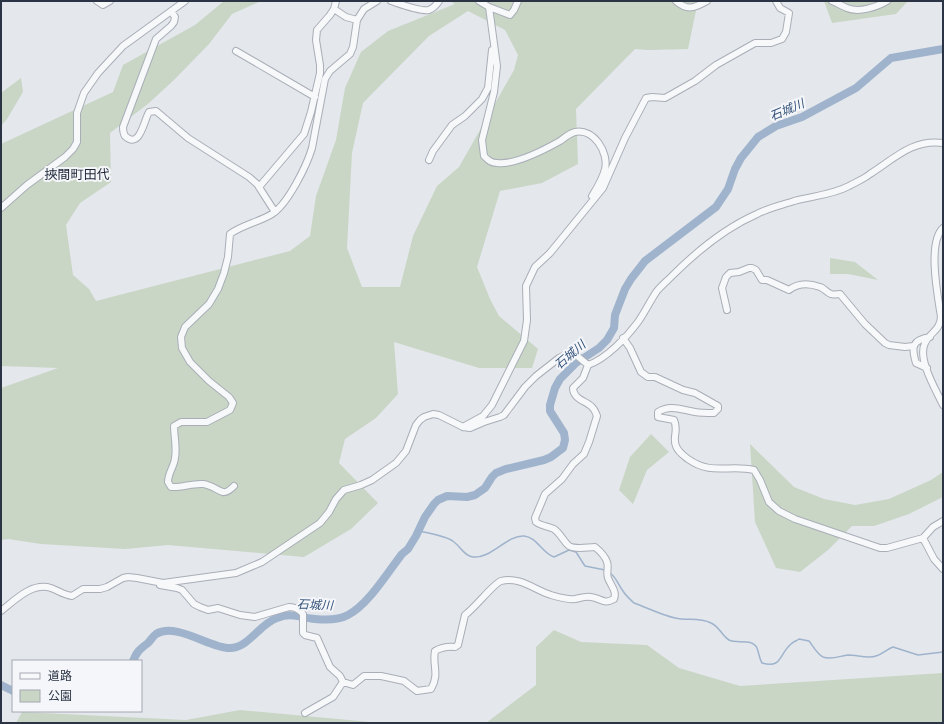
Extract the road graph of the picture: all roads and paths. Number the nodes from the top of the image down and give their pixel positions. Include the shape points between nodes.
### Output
1 (97, 1) edge
2 (110, 1) edge
3 (185, 1) edge
4 (336, 1) edge
5 (377, 1) edge
6 (391, 1) edge
7 (439, 1) edge
8 (479, 1) edge
9 (518, 1) edge
10 (676, 1) edge
11 (707, 1) edge
12 (776, 1) edge
13 (832, 1) edge
14 (887, 1) edge
15 (489, 7) junction
16 (334, 9) junction
17 (171, 11) junction
18 (357, 20) junction
19 (493, 41) junction
20 (236, 51) dead end
21 (315, 97) junction
22 (930, 143) junction
23 (943, 143) edge
24 (943, 148) edge
25 (429, 160) dead end
26 (259, 187) junction
27 (587, 207) junction
28 (1, 208) edge
29 (275, 212) junction
30 (943, 228) edge
31 (727, 310) dead end
32 (930, 337) junction
33 (623, 338) junction
34 (913, 346) junction
35 (588, 365) junction
36 (926, 368) junction
37 (943, 405) edge
38 (463, 427) junction
39 (234, 486) dead end
40 (943, 521) edge
41 (923, 538) junction
42 (943, 570) edge
43 (153, 581) junction
44 (1, 611) edge
45 (343, 682) junction
46 (305, 713) dead end

1 - 2 street via 103,5
3 - 17 street
4 - 16 street
5 - 18 street via 364,9
6 - 7 street via 423,10 429,10
8 - 15 street
9 - 15 street via 510,15
10 - 11 street via 690,8
12 - 27 street via 780,8 789,13 786,32 782,39 771,44 755,43 666,98 646,98 603,188
13 - 14 street via 858,10 878,6
15 - 19 street
16 - 18 street via 346,17
16 - 21 street via 319,26 316,34 320,73
17 - 26 street via 175,17 174,22 156,39 123,127 124,134 132,139 138,138 149,112 156,112 188,138 249,177
17 - 28 street via 123,46 98,73 84,93 77,113 77,142 73,149
18 - 29 street via 350,54 330,71 325,79 310,157 293,189
19 - 25 street via 488,88 482,99 452,125
19 - 27 street via 497,66 494,92 482,140 484,156 490,162 507,163 537,154 575,132 590,134 604,153 606,162 605,170
20 - 21 street
21 - 26 street via 304,134
22 - 23 street
22 - 24 street
22 - 33 street via 910,148 836,192 800,200 746,219 711,242 674,274 658,290 638,322
26 - 29 street
27 - 38 street via 550,253 535,267 526,286 527,320 524,341 492,405 483,416
29 - 39 street via 230,234 226,268 218,289 209,304 185,327 181,337 182,348 190,362 233,403 230,410 207,422 181,422 174,426 176,457 168,482 171,486 177,487 210,485 222,492
30 - 32 street via 937,238 934,264 941,317 938,328
31 - 34 street via 722,288 726,276 752,268 762,280 789,290 799,284 806,284 821,287 830,294 840,294 885,343
32 - 34 street via 917,341
32 - 36 street via 922,351
33 - 35 street via 600,359
33 - 41 street via 644,375 695,393 718,406 714,413 671,408 664,408 658,412 658,416 674,420 677,427 675,445 678,451 695,464 709,469 754,470 769,502 779,511 795,519 880,548
34 - 36 street via 916,363
35 - 38 street via 576,355 565,355 529,384 504,415 470,428
35 - 45 street via 573,392 591,406 597,416 589,442 584,454 545,494 535,518 539,524 560,533 569,545 576,548 595,547 603,554 608,564 606,570 614,590 614,599 609,602 591,597 563,598 523,583 500,581 465,615 458,645 442,647 435,651 435,682 431,688 417,691 404,681 381,676 364,676 353,685
36 - 37 street
38 - 43 street via 439,415 424,417 416,426 406,451 396,463 372,480 344,490 320,523 262,562 236,573 163,583
40 - 41 street
41 - 42 street
43 - 44 street via 128,577 100,589 83,589 72,596 40,586 33,588
43 - 45 street via 161,586 182,590 194,604 208,610 218,608 240,616 255,617 289,607 298,609 303,614 303,633 317,638 330,667
45 - 46 street via 333,697

